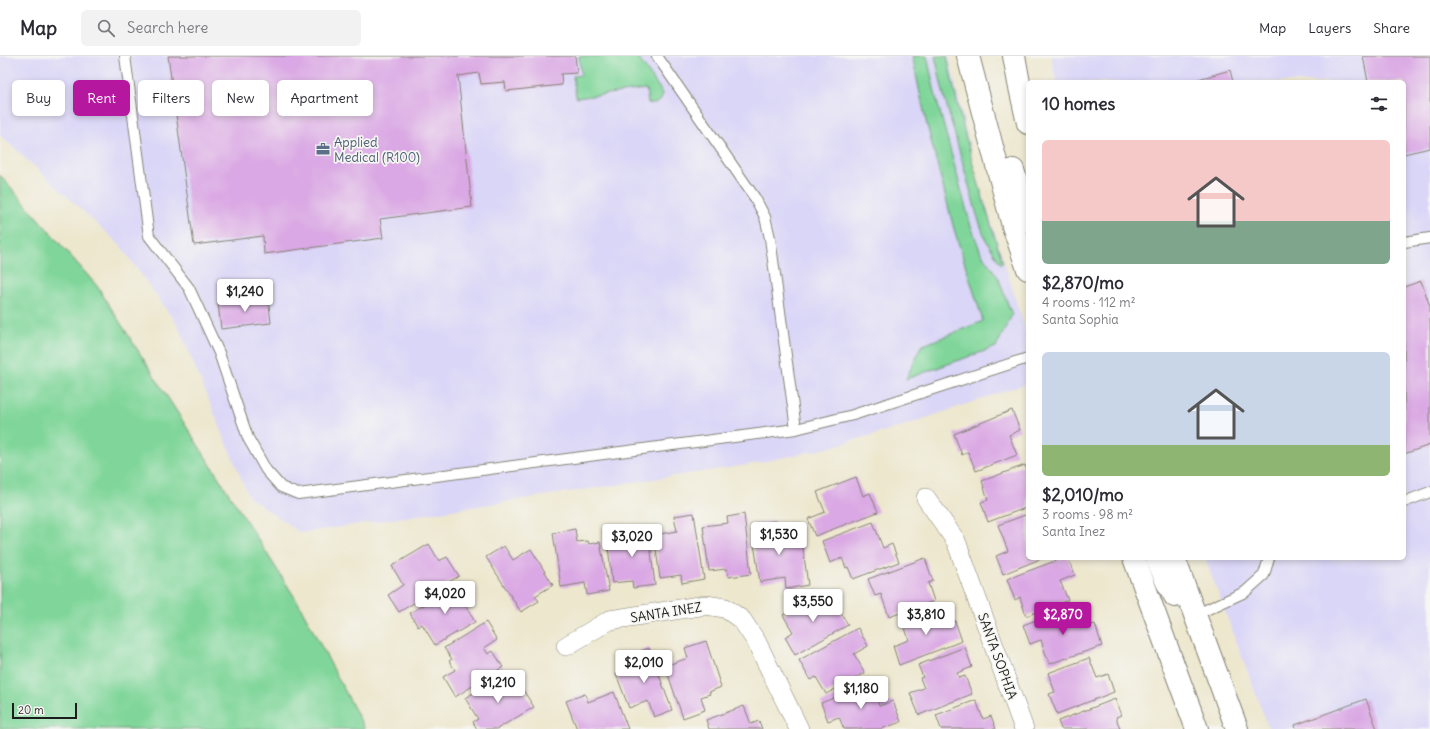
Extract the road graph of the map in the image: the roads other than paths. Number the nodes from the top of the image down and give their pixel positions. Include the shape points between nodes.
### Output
1 (125, 56) edge
2 (657, 56) edge
3 (1014, 56) edge
4 (968, 58) edge
5 (1026, 114) edge
6 (1026, 214) edge
7 (1430, 238) edge
8 (1406, 242) edge
9 (1026, 263) edge
10 (1026, 359) edge
11 (796, 429) junction
12 (1430, 492) edge
13 (926, 498) dead end
14 (1406, 501) edge
15 (1135, 560) edge
16 (1158, 560) edge
17 (1175, 560) edge
18 (1268, 560) edge
19 (1195, 615) junction
20 (566, 646) dead end
21 (799, 729) edge
22 (1024, 729) edge
23 (1197, 729) edge
24 (1237, 729) edge

1 - 11 lane via 149,236 189,288 219,353 248,438 266,470 281,487 298,494
2 - 11 lane via 755,198 765,217
3 - 5 main road
4 - 6 main road via 986,85
4 - 9 main road via 1013,226
7 - 8 lane
10 - 11 lane via 853,415
12 - 14 lane
13 - 22 street, SANTA SOPHIA via 956,541
15 - 23 main road
16 - 19 main road via 1176,599
17 - 19 main road
18 - 19 lane via 1264,574 1245,592
19 - 24 main road
20 - 21 street, SANTA INEZ via 610,620 706,605 726,608 742,620 756,641

